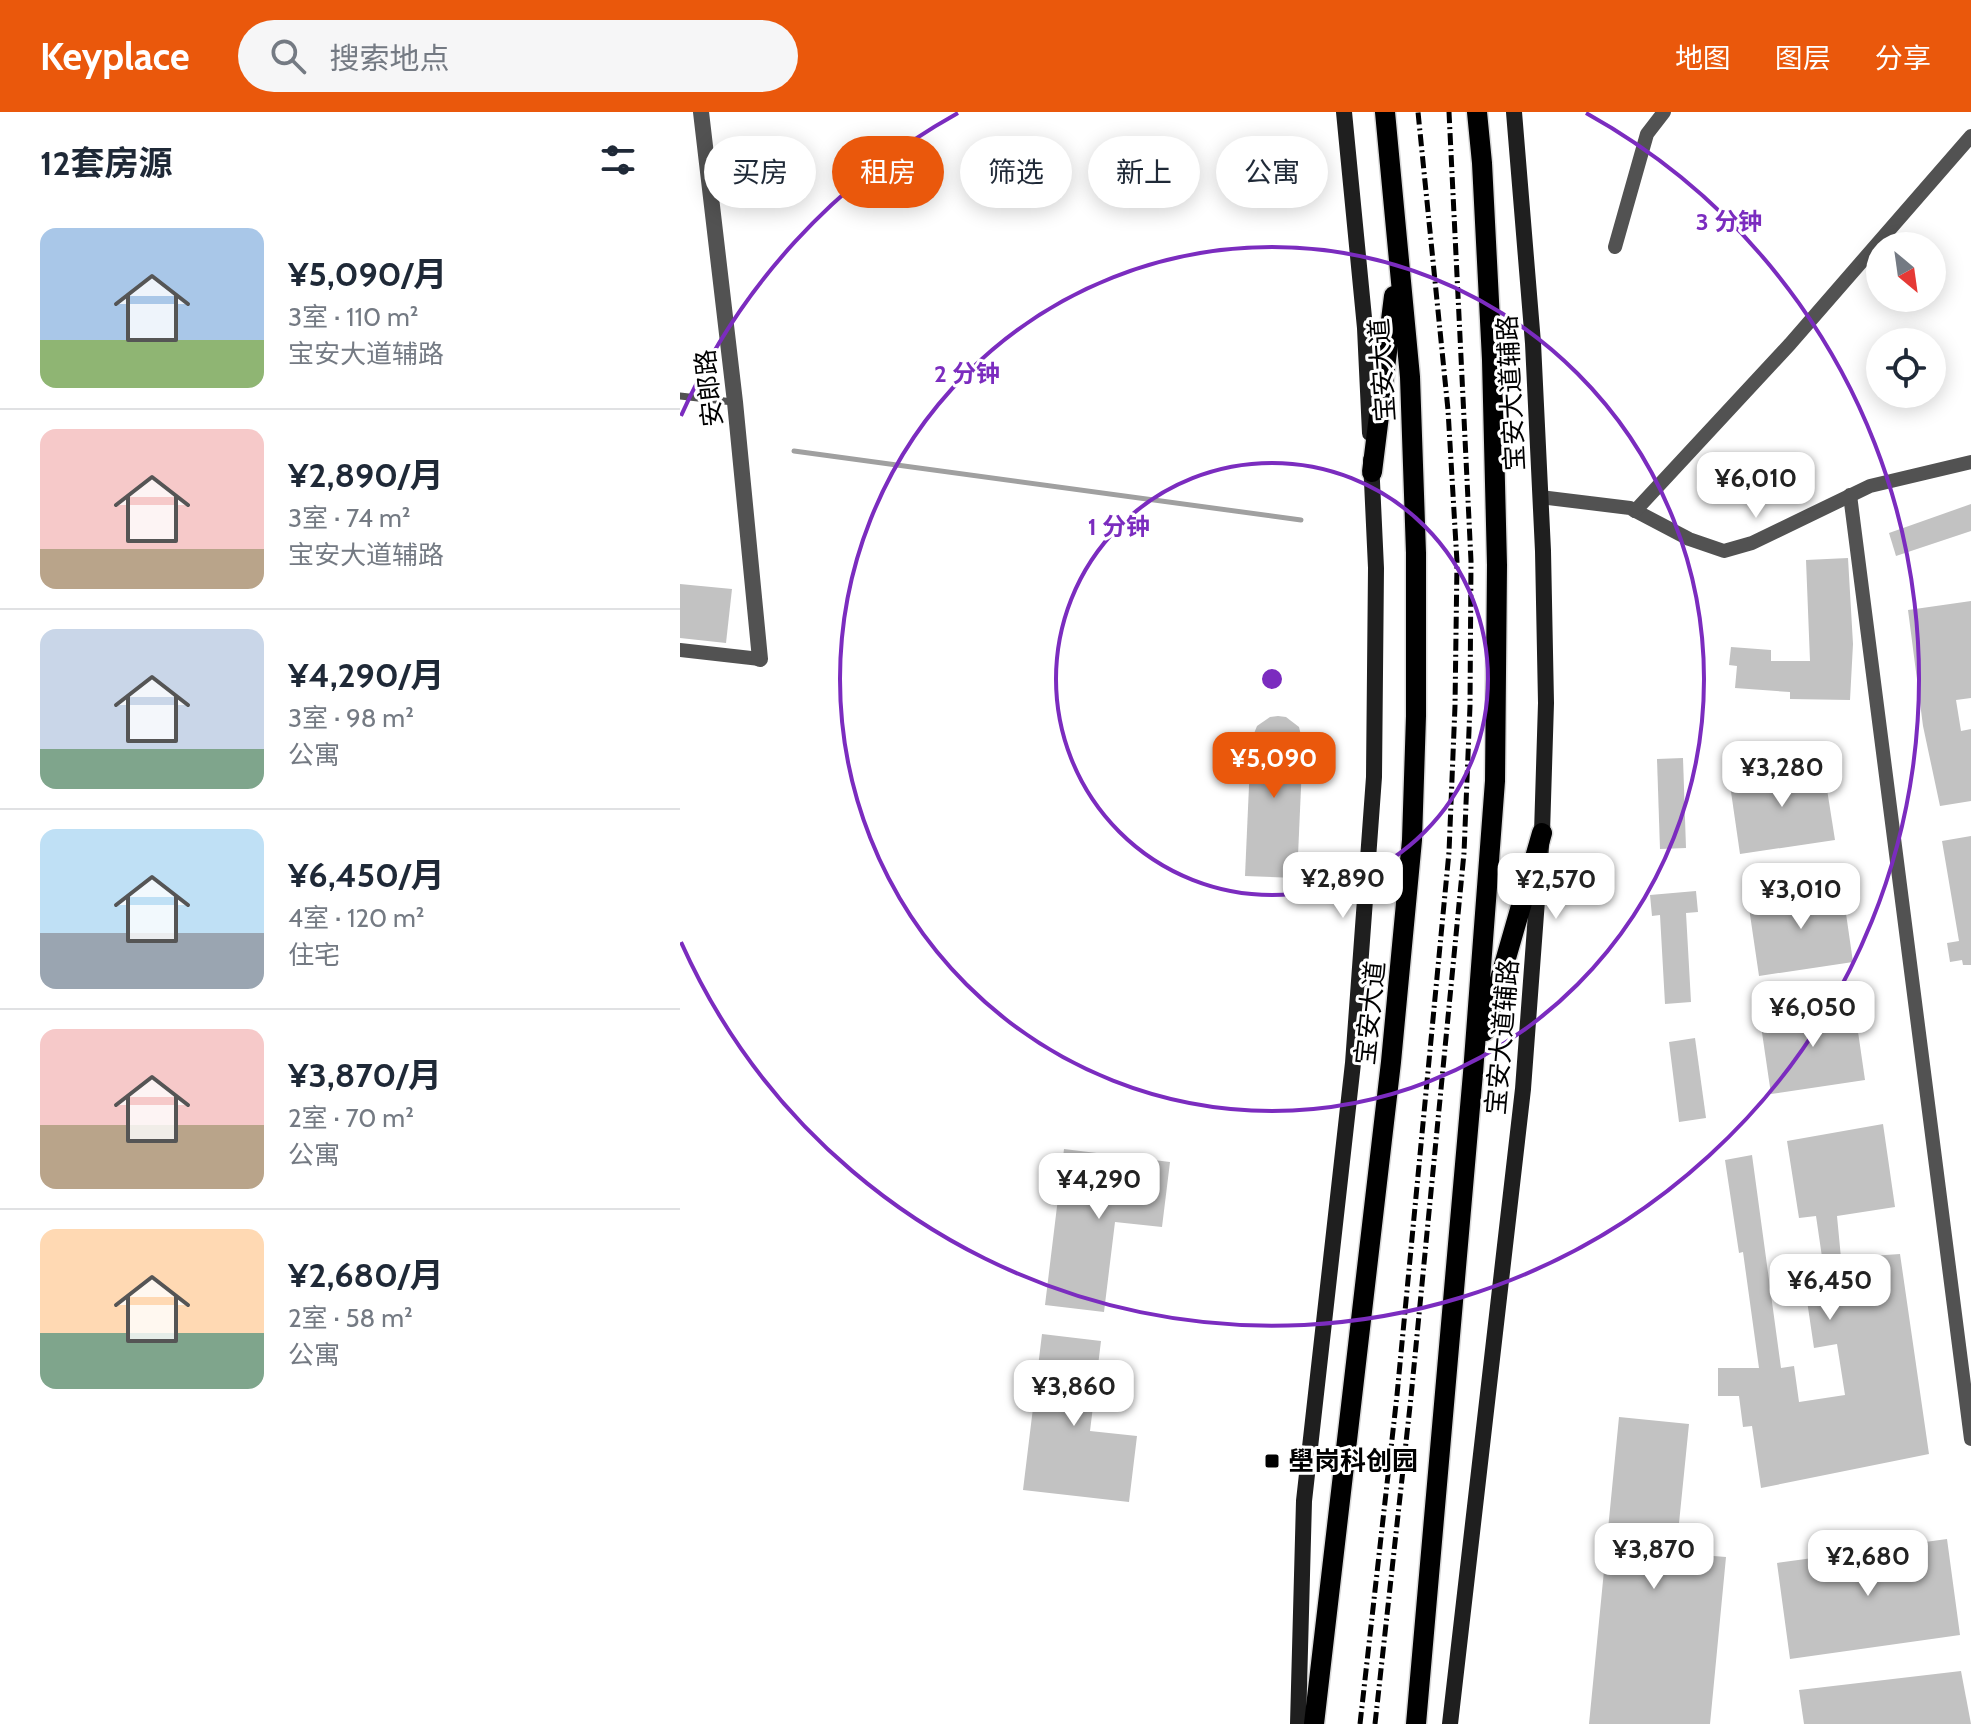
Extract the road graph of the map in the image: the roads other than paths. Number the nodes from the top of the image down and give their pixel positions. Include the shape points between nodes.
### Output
1 (701, 112) edge
2 (1344, 112) edge
3 (1385, 112) edge
4 (1477, 112) edge
5 (1514, 112) edge
6 (1655, 115) edge
7 (1971, 136) edge
8 (1615, 247) dead end
9 (1399, 252) junction
10 (680, 396) edge
11 (735, 402) junction
12 (1971, 462) edge
13 (1372, 472) junction
14 (1850, 495) junction
15 (1540, 497) junction
16 (1635, 511) junction
17 (680, 650) edge
18 (760, 659) joint
19 (1542, 833) junction
20 (1473, 1073) junction
21 (1971, 1439) edge
22 (1298, 1724) edge
23 (1314, 1724) edge
24 (1416, 1724) edge
25 (1450, 1724) edge

1 - 11 street, 安郎路
2 - 13 main road via 1365,328
3 - 9 main road, 宝安大道
4 - 20 main road via 1492,360 1497,565 1495,781
5 - 15 main road, 宝安大道辅路
6 - 8 street
7 - 16 street
9 - 13 main road
9 - 23 main road, 宝安大道 via 1416,553 1412,840
10 - 11 lane
11 - 18 street, 安郎路
12 - 14 street
13 - 22 main road via 1374,777 1353,1063 1304,1501
14 - 16 street via 1752,543 1724,551
14 - 21 street
15 - 16 street
15 - 19 main road, 宝安大道辅路 via 1546,703
17 - 18 street
19 - 20 main road
19 - 25 main road, 宝安大道辅路 via 1523,1089
20 - 24 main road

